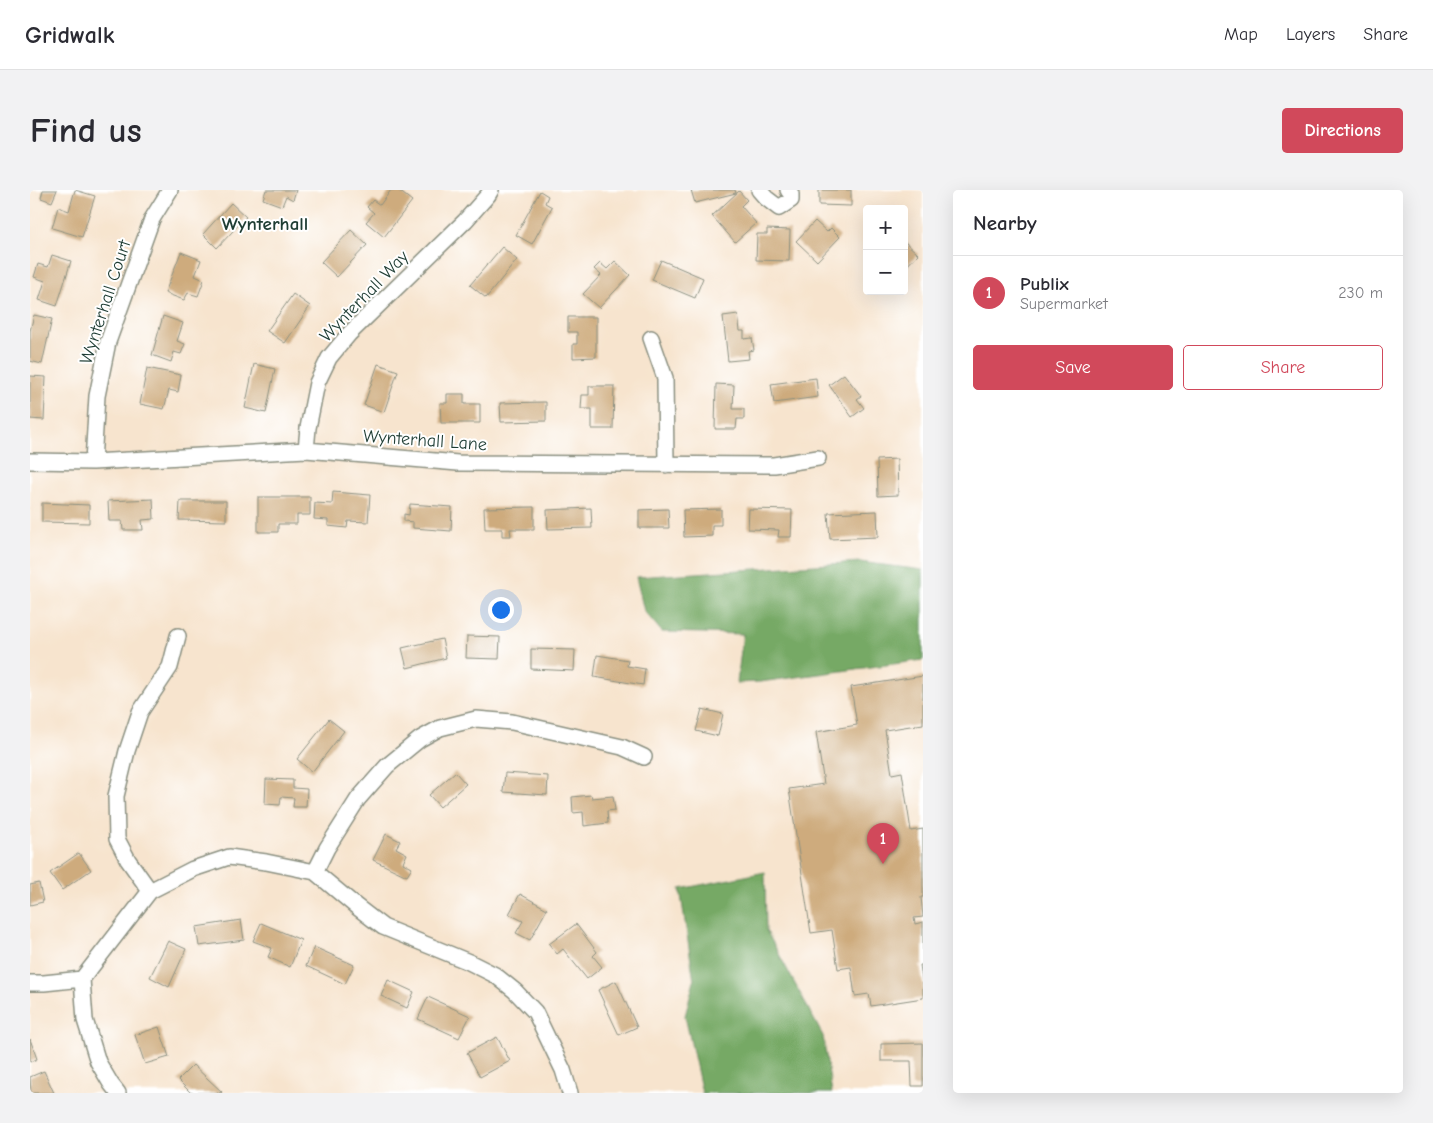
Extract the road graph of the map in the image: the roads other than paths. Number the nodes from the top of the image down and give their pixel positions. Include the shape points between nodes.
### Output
1 (170, 190) edge
2 (491, 190) edge
3 (759, 190) edge
4 (788, 190) edge
5 (651, 338) dead end
6 (306, 450) junction
7 (818, 458) dead end
8 (30, 460) edge
9 (93, 462) junction
10 (666, 465) junction
11 (178, 636) dead end
12 (644, 757) dead end
13 (315, 872) junction
14 (150, 891) junction
15 (82, 979) junction
16 (30, 983) edge
17 (118, 1093) edge
18 (570, 1093) edge

1 - 9 street, Wynterhall Court via 152,219 108,342 96,396
2 - 6 street, Wynterhall Way via 465,221 349,334 329,358 317,383
3 - 4 street via 779,208 791,200
5 - 10 street via 665,378
6 - 9 street, Wynterhall Lane
6 - 10 street, Wynterhall Lane via 458,463
7 - 10 street, Wynterhall Lane via 774,465
8 - 9 street, Wynterhall Lane
11 - 14 street via 170,666 140,712 116,796 117,839
12 - 13 street via 622,747 512,722 476,719 440,728 420,738 387,766 358,799
13 - 14 street via 229,857 193,869
13 - 18 street via 383,927 478,966 496,975 515,991 535,1012 563,1070
14 - 15 street
15 - 16 street
15 - 17 street via 85,1020 98,1062

